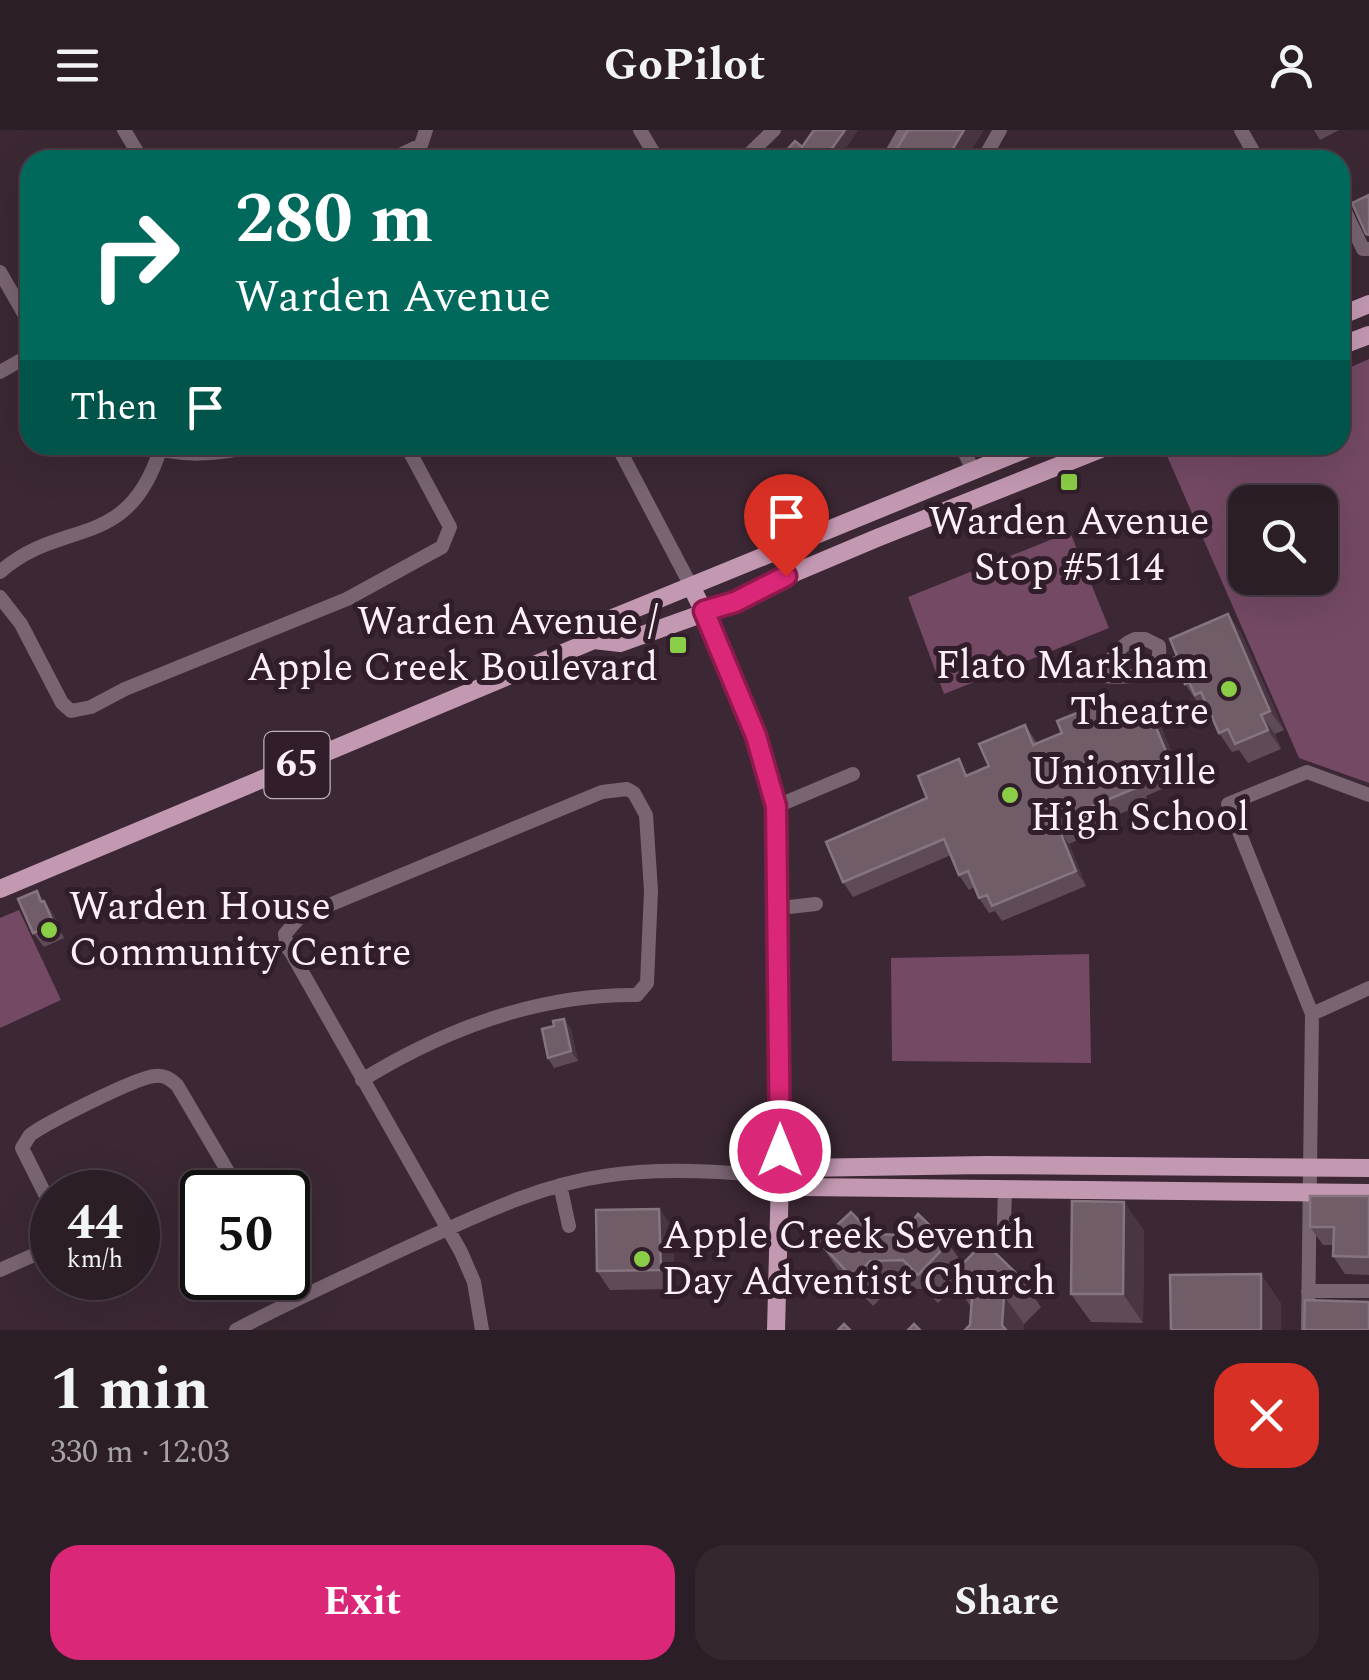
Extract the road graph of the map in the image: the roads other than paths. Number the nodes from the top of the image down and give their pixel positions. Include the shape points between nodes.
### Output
1 (426, 130) edge
2 (774, 130) edge
3 (409, 150) edge
4 (754, 150) edge
5 (1350, 222) edge
6 (1369, 249) edge
7 (0, 272) edge
8 (20, 307) edge
9 (154, 455) edge
10 (412, 455) edge
11 (623, 455) edge
12 (966, 455) edge
13 (1011, 455) edge
14 (1085, 455) edge
15 (973, 470) junction
16 (0, 572) edge
17 (691, 586) junction
18 (0, 597) edge
19 (704, 611) junction
20 (594, 640) junction
21 (853, 774) dead end
22 (1369, 794) edge
23 (776, 806) junction
24 (0, 889) edge
25 (816, 904) dead end
26 (780, 908) junction
27 (1369, 988) edge
28 (1312, 1014) junction
29 (362, 1080) junction
30 (1310, 1166) junction
31 (1369, 1168) edge
32 (33, 1170) edge
33 (227, 1170) edge
34 (780, 1177) junction
35 (560, 1185) junction
36 (1005, 1189) junction
37 (1310, 1192) junction
38 (1369, 1194) edge
39 (1004, 1224) dead end
40 (569, 1226) dead end
41 (448, 1229) junction
42 (30, 1257) edge
43 (0, 1270) edge
44 (1308, 1291) junction
45 (310, 1292) edge
46 (1369, 1292) edge
47 (293, 1300) edge
48 (236, 1330) edge
49 (482, 1330) edge
50 (776, 1330) edge
51 (1308, 1330) edge

1 - 3 street
2 - 4 street
5 - 6 street
7 - 8 street
9 - 16 street via 153,474 124,512
10 - 18 street via 446,514 450,528 442,547 347,599 90,708 72,711 62,703
11 - 17 street
12 - 15 street
13 - 15 main road, 65
14 - 19 main road, 65
15 - 17 main road, 65
17 - 19 main road
17 - 20 main road, 65 via 610,620
19 - 20 main road, 65 via 620,643
19 - 23 main road via 756,736
20 - 24 main road, 65
21 - 23 street
22 - 28 street via 1307,772 1228,804
23 - 26 main road
25 - 26 street
26 - 34 main road
27 - 28 street
28 - 30 street
29 - 29 street via 484,1020 642,990 651,892 646,815 634,794 602,792 289,927 287,947
29 - 41 street
30 - 31 main road
30 - 34 main road via 800,1168
30 - 37 street
32 - 33 street via 22,1148 30,1135 157,1075 177,1085
34 - 35 street via 644,1173
34 - 36 main road via 801,1187
34 - 50 main road
35 - 40 street
35 - 41 street
36 - 37 main road
36 - 39 street
37 - 38 main road
37 - 44 street
41 - 45 street
41 - 49 street via 474,1282
42 - 43 street
44 - 46 street
44 - 51 street
47 - 48 street

